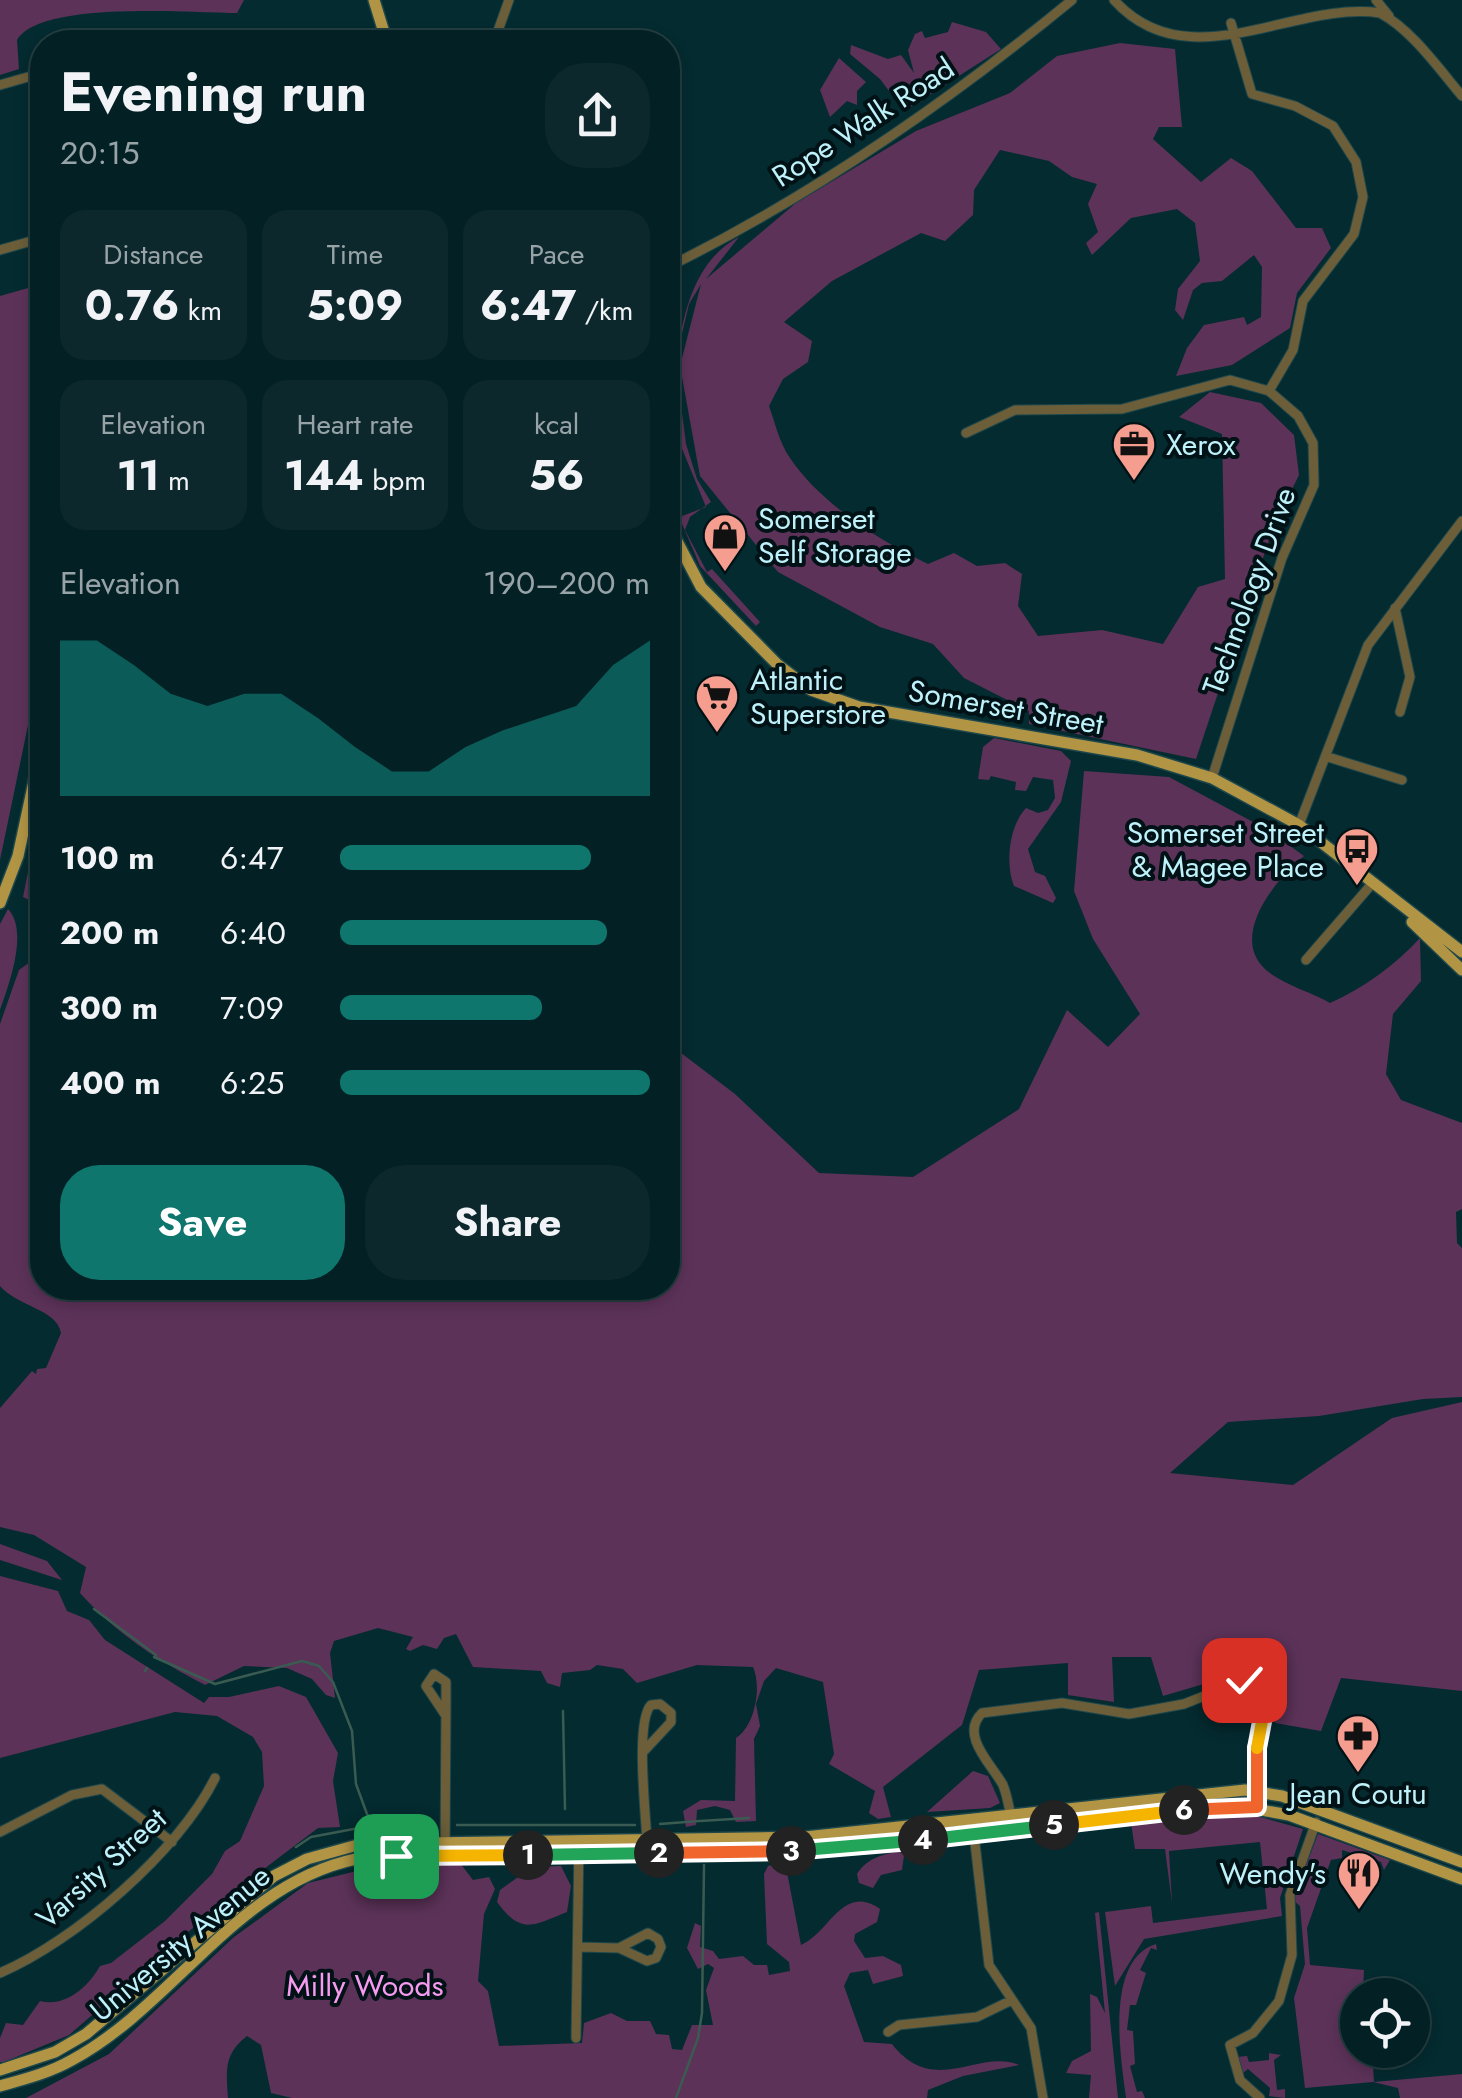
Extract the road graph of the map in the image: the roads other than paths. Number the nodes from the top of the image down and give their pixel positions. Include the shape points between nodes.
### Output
1 (374, 0) edge
2 (509, 0) edge
3 (1072, 0) edge
4 (1114, 0) edge
5 (1376, 0) edge
6 (1231, 22) junction
7 (1394, 22) junction
8 (383, 30) edge
9 (498, 30) edge
10 (30, 76) edge
11 (0, 85) edge
12 (1462, 96) edge
13 (30, 241) edge
14 (0, 250) edge
15 (680, 261) edge
16 (1270, 390) junction
17 (966, 433) dead end
18 (1462, 521) edge
19 (680, 547) edge
20 (1395, 608) junction
21 (1400, 712) dead end
22 (1328, 757) junction
23 (1212, 778) junction
24 (1402, 780) dead end
25 (30, 800) edge
26 (1299, 825) junction
27 (1376, 888) junction
28 (0, 903) edge
29 (1462, 952) edge
30 (1306, 960) dead end
31 (1462, 970) edge
32 (446, 1716) dead end
33 (644, 1751) junction
34 (215, 1778) dead end
35 (1259, 1791) junction
36 (1257, 1807) junction
37 (1321, 1810) junction
38 (1011, 1814) junction
39 (973, 1819) junction
40 (1315, 1825) junction
41 (1014, 1830) junction
42 (0, 1832) edge
43 (974, 1835) junction
44 (647, 1838) junction
45 (445, 1840) junction
46 (579, 1840) junction
47 (172, 1842) junction
48 (648, 1853) junction
49 (445, 1854) junction
50 (579, 1855) junction
51 (1458, 1860) edge
52 (1462, 1879) edge
53 (578, 1947) junction
54 (619, 1948) dead end
55 (0, 1972) edge
56 (1012, 2000) junction
57 (888, 2032) dead end
58 (576, 2038) dead end
59 (0, 2070) edge
60 (0, 2086) edge
61 (1043, 2098) edge
62 (1260, 2098) edge

1 - 8 main road
2 - 9 street
3 - 15 street, Rope Walk Road via 982,75 754,222
4 - 6 street via 1161,32
5 - 7 street
6 - 7 street via 1334,4
6 - 16 street via 1252,94 1332,126 1362,183 1358,226 1306,294 1294,350
7 - 12 street
10 - 11 street
13 - 14 street
16 - 17 street via 1218,381 1122,408 1015,410
16 - 23 street, Technology Drive via 1308,429 1316,456 1314,485 1282,558
18 - 20 street
19 - 23 main road, Somerset Street via 701,587 811,690 859,707 1137,755
20 - 21 street via 1410,677
20 - 22 street via 1363,654
22 - 24 street
22 - 26 street
23 - 26 main road, Somerset Street
25 - 28 main road
26 - 27 main road, Somerset Street
27 - 29 main road, Somerset Street
27 - 30 street
27 - 31 main road, Somerset Street
32 - 45 street
33 - 33 street via 671,1722 660,1704 645,1711
33 - 44 street
34 - 47 street, Varsity Street
35 - 36 street
35 - 37 main road, University Avenue
35 - 38 main road, University Avenue
35 - 38 street via 1257,1748 1267,1698 1250,1679 1184,1704 1129,1714 1062,1703 982,1713 975,1738
36 - 40 main road, University Avenue
36 - 41 main road, University Avenue
37 - 40 street
37 - 51 main road, University Avenue
38 - 39 main road, University Avenue
38 - 41 street
39 - 43 street
39 - 44 main road, University Avenue via 806,1836
40 - 52 main road, University Avenue
40 - 62 street via 1290,1896 1292,1955 1281,1995 1253,2034 1230,2045 1240,2080
41 - 43 main road, University Avenue
42 - 47 street via 72,1795 102,1789
43 - 48 main road, University Avenue via 791,1851
43 - 56 street via 990,1965
44 - 46 main road, University Avenue
44 - 48 street
45 - 46 main road, University Avenue
45 - 49 street
45 - 59 main road, University Avenue via 360,1844 290,1866 86,2034
46 - 50 street
47 - 55 street, Varsity Street via 64,1938
48 - 50 main road, University Avenue
49 - 50 main road, University Avenue
49 - 60 main road, University Avenue via 356,1859 299,1878 84,2053
50 - 53 street
53 - 54 street
53 - 58 street
56 - 57 street via 977,2017 899,2024
56 - 61 street via 1034,2036

